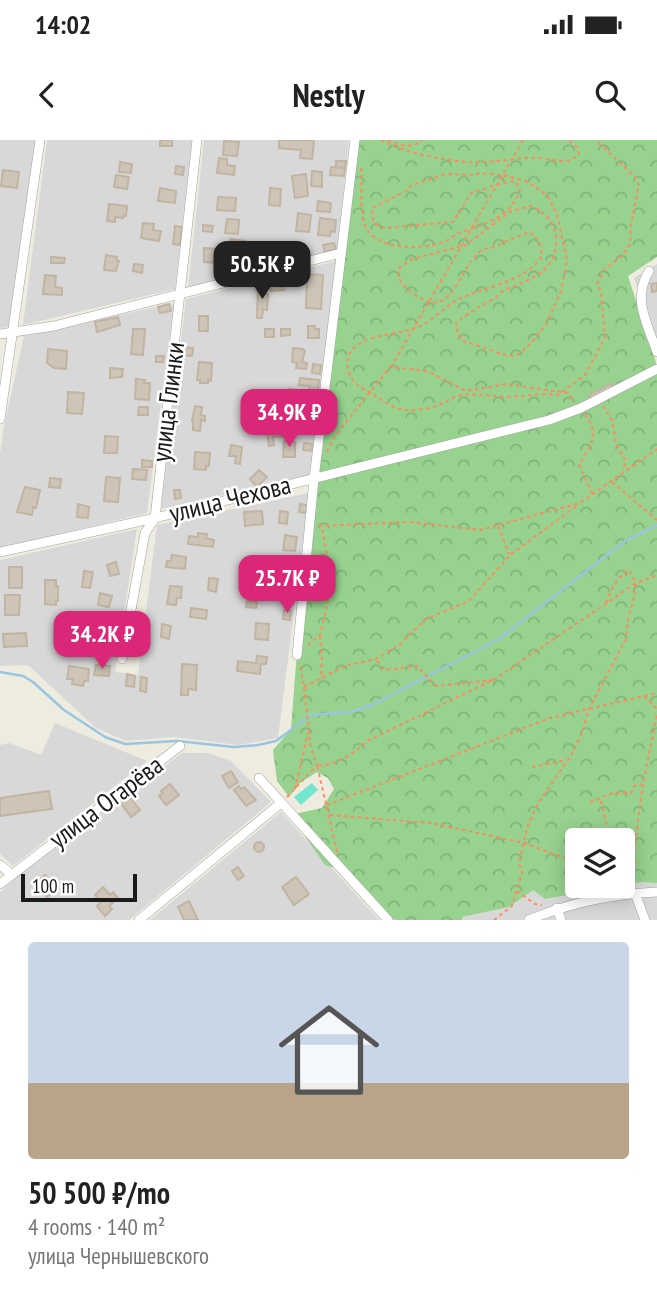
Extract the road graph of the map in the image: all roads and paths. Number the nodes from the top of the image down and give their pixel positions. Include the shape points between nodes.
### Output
1 (40, 140) edge
2 (197, 140) edge
3 (355, 140) edge
4 (381, 140) edge
5 (388, 140) edge
6 (422, 140) edge
7 (523, 140) edge
8 (567, 140) edge
9 (596, 140) edge
10 (360, 158) dead end
11 (512, 159) junction
12 (503, 176) junction
13 (497, 184) junction
14 (471, 229) junction
15 (461, 246) junction
16 (341, 253) junction
17 (649, 271) dead end
18 (181, 294) junction
19 (429, 301) junction
20 (413, 329) junction
21 (13, 333) junction
22 (0, 334) edge
23 (657, 352) edge
24 (390, 368) junction
25 (657, 369) edge
26 (563, 392) junction
27 (370, 393) junction
28 (599, 399) junction
29 (581, 408) junction
30 (0, 419) edge
31 (657, 449) edge
32 (325, 455) dead end
33 (624, 472) junction
34 (314, 479) junction
35 (612, 481) junction
36 (593, 495) junction
37 (580, 503) junction
38 (155, 518) junction
39 (656, 519) edge
40 (312, 526) dead end
41 (322, 526) junction
42 (498, 526) junction
43 (0, 552) edge
44 (510, 555) junction
45 (657, 575) edge
46 (636, 583) junction
47 (606, 605) junction
48 (320, 635) junction
49 (297, 655) junction
50 (122, 659) dead end
51 (376, 659) junction
52 (321, 679) junction
53 (495, 680) junction
54 (304, 687) junction
55 (657, 693) edge
56 (643, 696) junction
57 (589, 709) junction
58 (657, 709) edge
59 (657, 714) edge
60 (309, 729) junction
61 (180, 746) dead end
62 (568, 760) junction
63 (317, 765) junction
64 (532, 767) dead end
65 (258, 778) dead end
66 (643, 784) junction
67 (295, 790) junction
68 (601, 800) junction
69 (281, 803) junction
70 (590, 803) dead end
71 (327, 805) junction
72 (329, 815) junction
73 (607, 828) edge
74 (524, 843) junction
75 (635, 844) edge
76 (565, 858) edge
77 (0, 865) edge
78 (341, 868) junction
79 (11, 874) junction
80 (0, 884) edge
81 (635, 888) edge
82 (516, 891) junction
83 (657, 892) edge
84 (636, 893) junction
85 (555, 909) junction
86 (139, 920) edge
87 (388, 920) edge
88 (494, 920) edge
89 (528, 920) edge
90 (561, 920) edge
91 (645, 920) edge

1 - 21 street
2 - 18 street, улица Глинки
3 - 16 street
4 - 11 path via 467,162
5 - 6 path via 405,147
7 - 11 path
8 - 11 path via 579,154 574,159
9 - 26 path via 635,177 639,190 630,244 597,284 605,338 585,375
10 - 14 path via 361,213 366,229 378,242 406,247 435,244
11 - 12 path
12 - 13 path
12 - 13 path via 436,176 372,208 373,221 387,228 453,222 471,193
12 - 15 path via 527,181 550,200 567,260 561,291 547,323 519,354 509,356 464,341 456,323 548,267 557,248 556,231 545,214 531,206 511,211
13 - 14 path
13 - 14 path via 515,181 519,195 497,219
14 - 15 path
15 - 19 path
15 - 19 path via 412,259 399,268 397,276 403,285
16 - 18 street
16 - 34 street
17 - 23 street via 639,302
18 - 21 street
18 - 38 street, улица Глинки
19 - 20 path
19 - 20 path via 449,296 483,250 529,232 540,242 542,256 530,268 460,299
20 - 24 path
20 - 27 path via 372,337 354,347 348,370 356,386
21 - 22 street
21 - 30 street
24 - 26 path via 427,371 466,391 507,384
24 - 27 path
25 - 28 street, улица Чехова
26 - 27 path via 455,397 441,405 405,410
26 - 29 path
27 - 32 path
28 - 29 street, улица Чехова
28 - 33 path via 612,420 616,444 625,460
29 - 34 street, улица Чехова
29 - 36 path via 594,437 579,465
31 - 33 path
33 - 35 path
34 - 38 street, улица Чехова
34 - 49 street
35 - 36 path
35 - 39 path
36 - 37 path
37 - 42 path
37 - 44 path
38 - 43 street, улица Чехова
38 - 50 street, улица Глинки via 145,533
40 - 41 path
41 - 42 path via 409,522 480,530
41 - 48 path via 329,570
42 - 44 path
44 - 51 path via 468,601 426,619
45 - 46 path
46 - 47 path
46 - 47 path via 629,570 610,590
46 - 57 path via 626,639
47 - 53 path
48 - 49 path
48 - 52 path
49 - 54 path
51 - 52 path via 347,665
51 - 53 path via 385,670 417,666 436,685
52 - 54 path
53 - 63 path via 367,741 338,761
54 - 60 path
55 - 56 path
56 - 57 path
56 - 58 path
57 - 62 path
57 - 71 path via 550,718
59 - 66 path
60 - 63 path
60 - 67 path
61 - 79 street, улица Огарёва
62 - 64 path
62 - 74 path via 538,803
63 - 67 path
63 - 71 path
65 - 69 street
66 - 68 path via 634,786 631,793 613,793
66 - 75 path
67 - 69 path
68 - 70 path
68 - 73 path
69 - 78 street
69 - 86 street
71 - 72 path
72 - 74 path via 431,823
72 - 78 path
74 - 76 path
74 - 82 path
77 - 79 street
78 - 87 street
79 - 80 street, улица Огарёва
81 - 84 path
82 - 85 path via 535,904
82 - 88 path via 512,906
83 - 84 street
84 - 85 street
84 - 91 street
85 - 89 street
85 - 90 street

